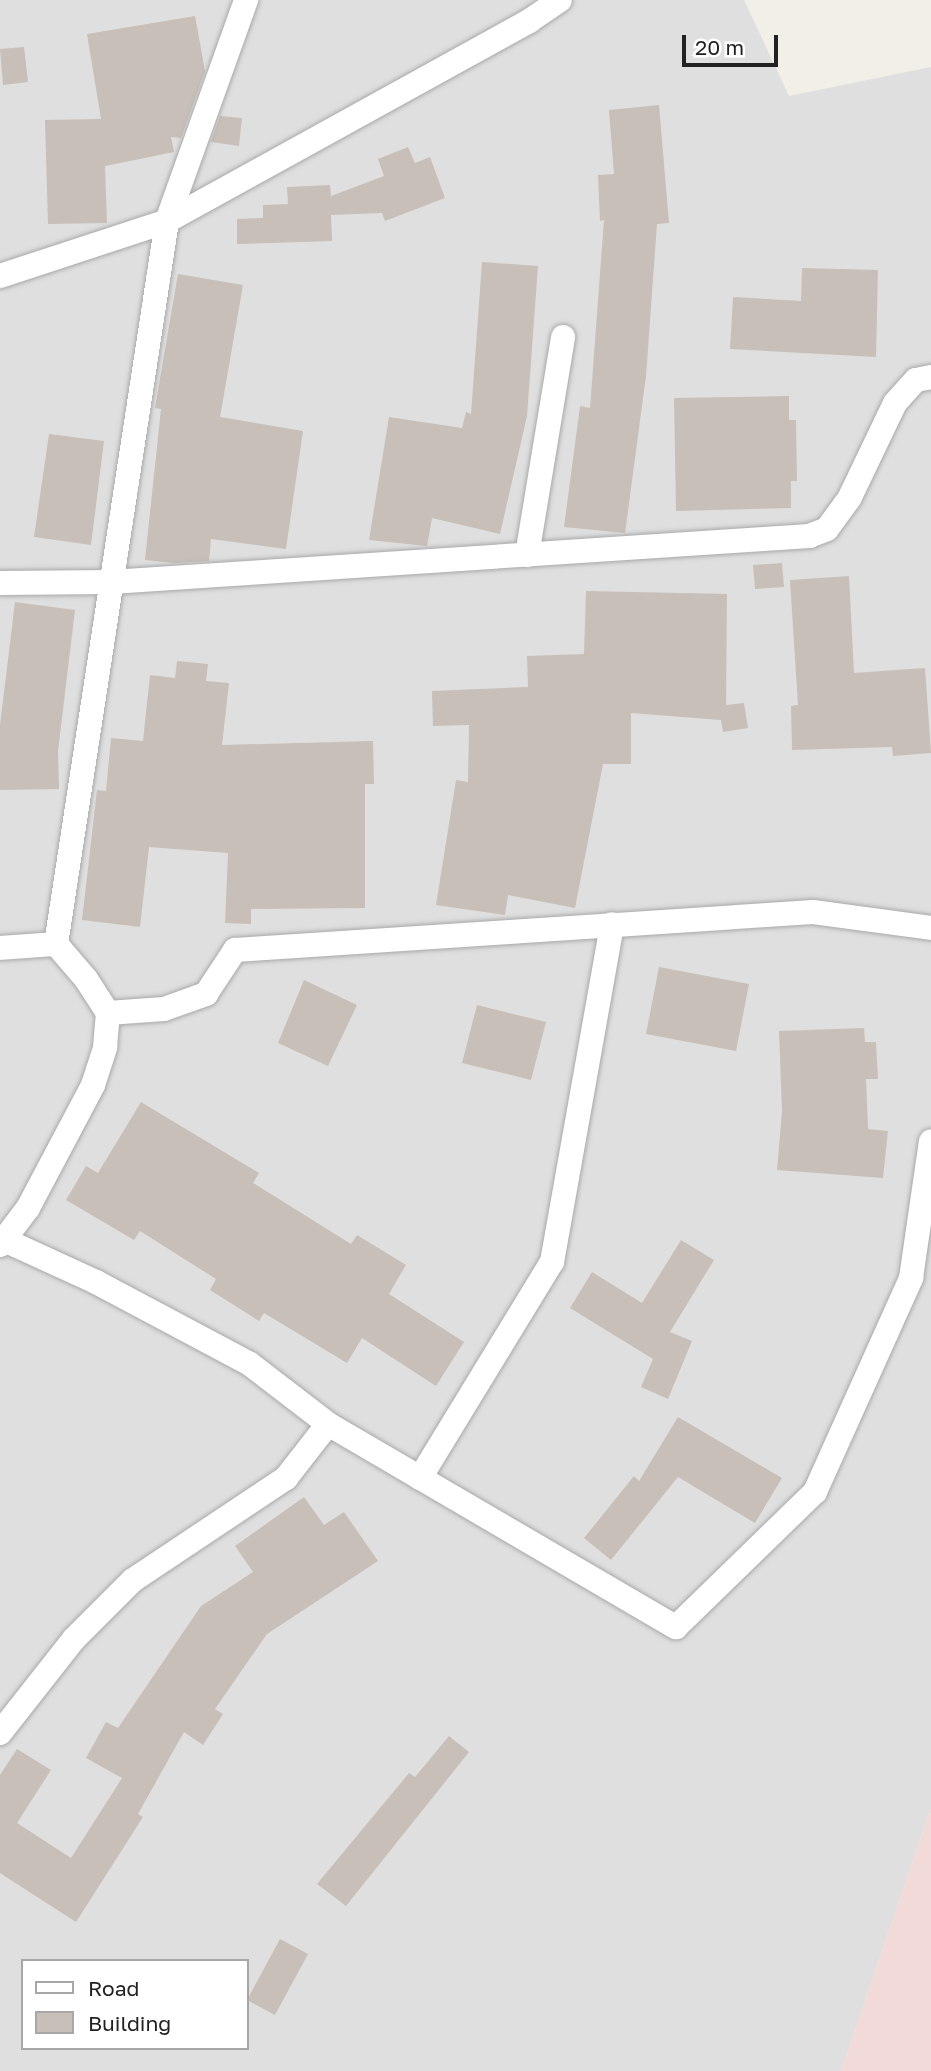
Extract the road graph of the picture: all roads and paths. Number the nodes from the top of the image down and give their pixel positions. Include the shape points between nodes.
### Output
1 (246, 0) edge
2 (560, 0) edge
3 (167, 221) junction
4 (0, 276) edge
5 (563, 337) dead end
6 (931, 377) edge
7 (527, 555) junction
8 (111, 582) junction
9 (0, 583) edge
10 (612, 924) junction
11 (931, 928) edge
12 (56, 944) junction
13 (0, 948) edge
14 (108, 1013) junction
15 (931, 1141) edge
16 (1, 1241) edge
17 (328, 1424) junction
18 (420, 1478) junction
19 (0, 1733) edge

1 - 3 street
2 - 3 street
3 - 4 street
3 - 8 street
5 - 7 street
6 - 7 street via 916,380 895,403 850,497 827,529 783,539
7 - 8 street
8 - 9 street
8 - 12 street
10 - 11 street via 813,912
10 - 14 street via 235,950 206,994 164,1009
10 - 18 street via 552,1262
12 - 13 street
12 - 14 street
14 - 16 street via 105,1047 93,1085 28,1208
15 - 18 street via 911,1278 815,1492 676,1627
16 - 17 street via 96,1282 250,1364
17 - 18 street
17 - 19 street via 286,1478 133,1580 74,1639

